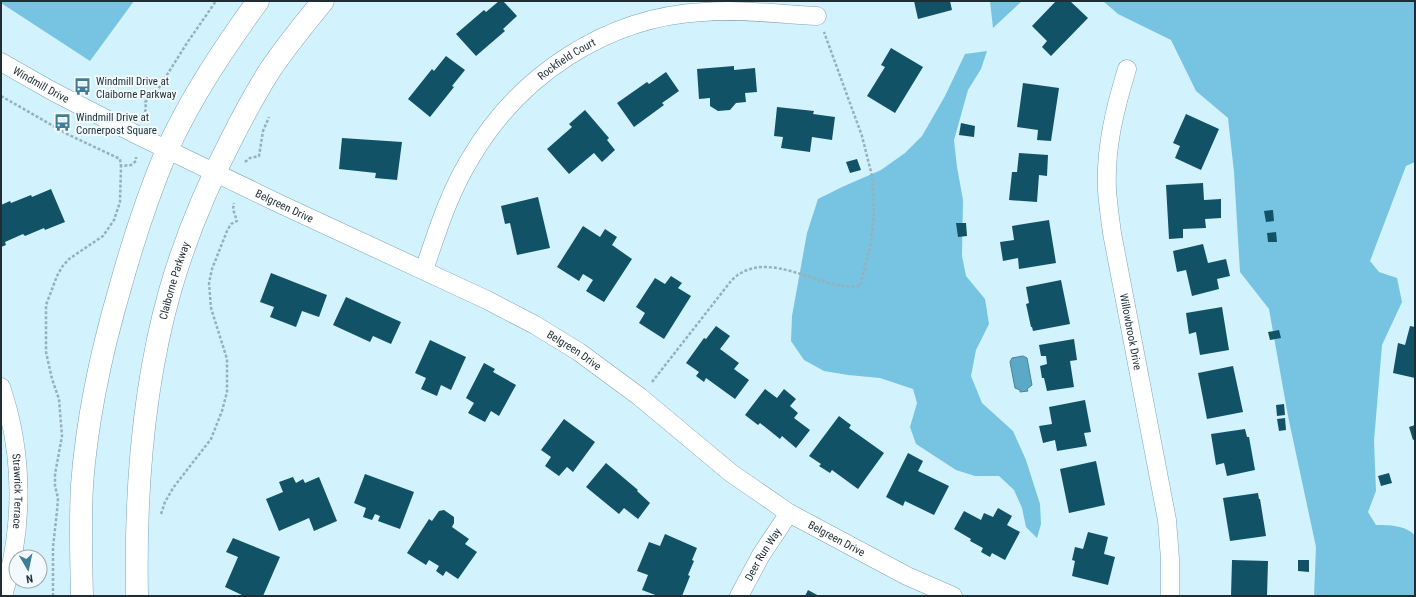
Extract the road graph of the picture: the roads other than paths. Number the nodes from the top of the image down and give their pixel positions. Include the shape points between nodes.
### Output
1 (258, 1) edge
2 (323, 1) edge
3 (817, 16) road end
4 (1, 62) edge
5 (1128, 69) dead end
6 (168, 150) junction
7 (215, 171) junction
8 (424, 270) junction
9 (1, 387) edge
10 (789, 513) junction
11 (3, 596) edge
12 (82, 596) edge
13 (137, 596) edge
14 (739, 596) edge
15 (952, 596) edge
16 (1170, 596) edge

1 - 6 main road via 210,70
2 - 7 main road, Claiborne Parkway via 271,69 244,113
3 - 8 street, Rockfield Court via 737,11 666,17 618,31 567,56 511,102 488,129 469,160 446,207
4 - 6 street, Windmill Drive
5 - 16 street, Willowbrook Drive via 1116,105 1110,140 1107,189 1112,233 1167,520
6 - 7 street, Belgreen Drive
6 - 12 main road via 135,235 109,325 96,383 82,485
7 - 8 street, Belgreen Drive
7 - 13 main road, Claiborne Parkway via 170,291 152,374 138,505
8 - 10 street, Belgreen Drive via 535,325 579,352 640,397 731,474
9 - 11 street, Strawrick Terrace via 12,433 19,480 14,551
10 - 14 street, Deer Run Way via 761,555
10 - 15 street, Belgreen Drive via 907,576

